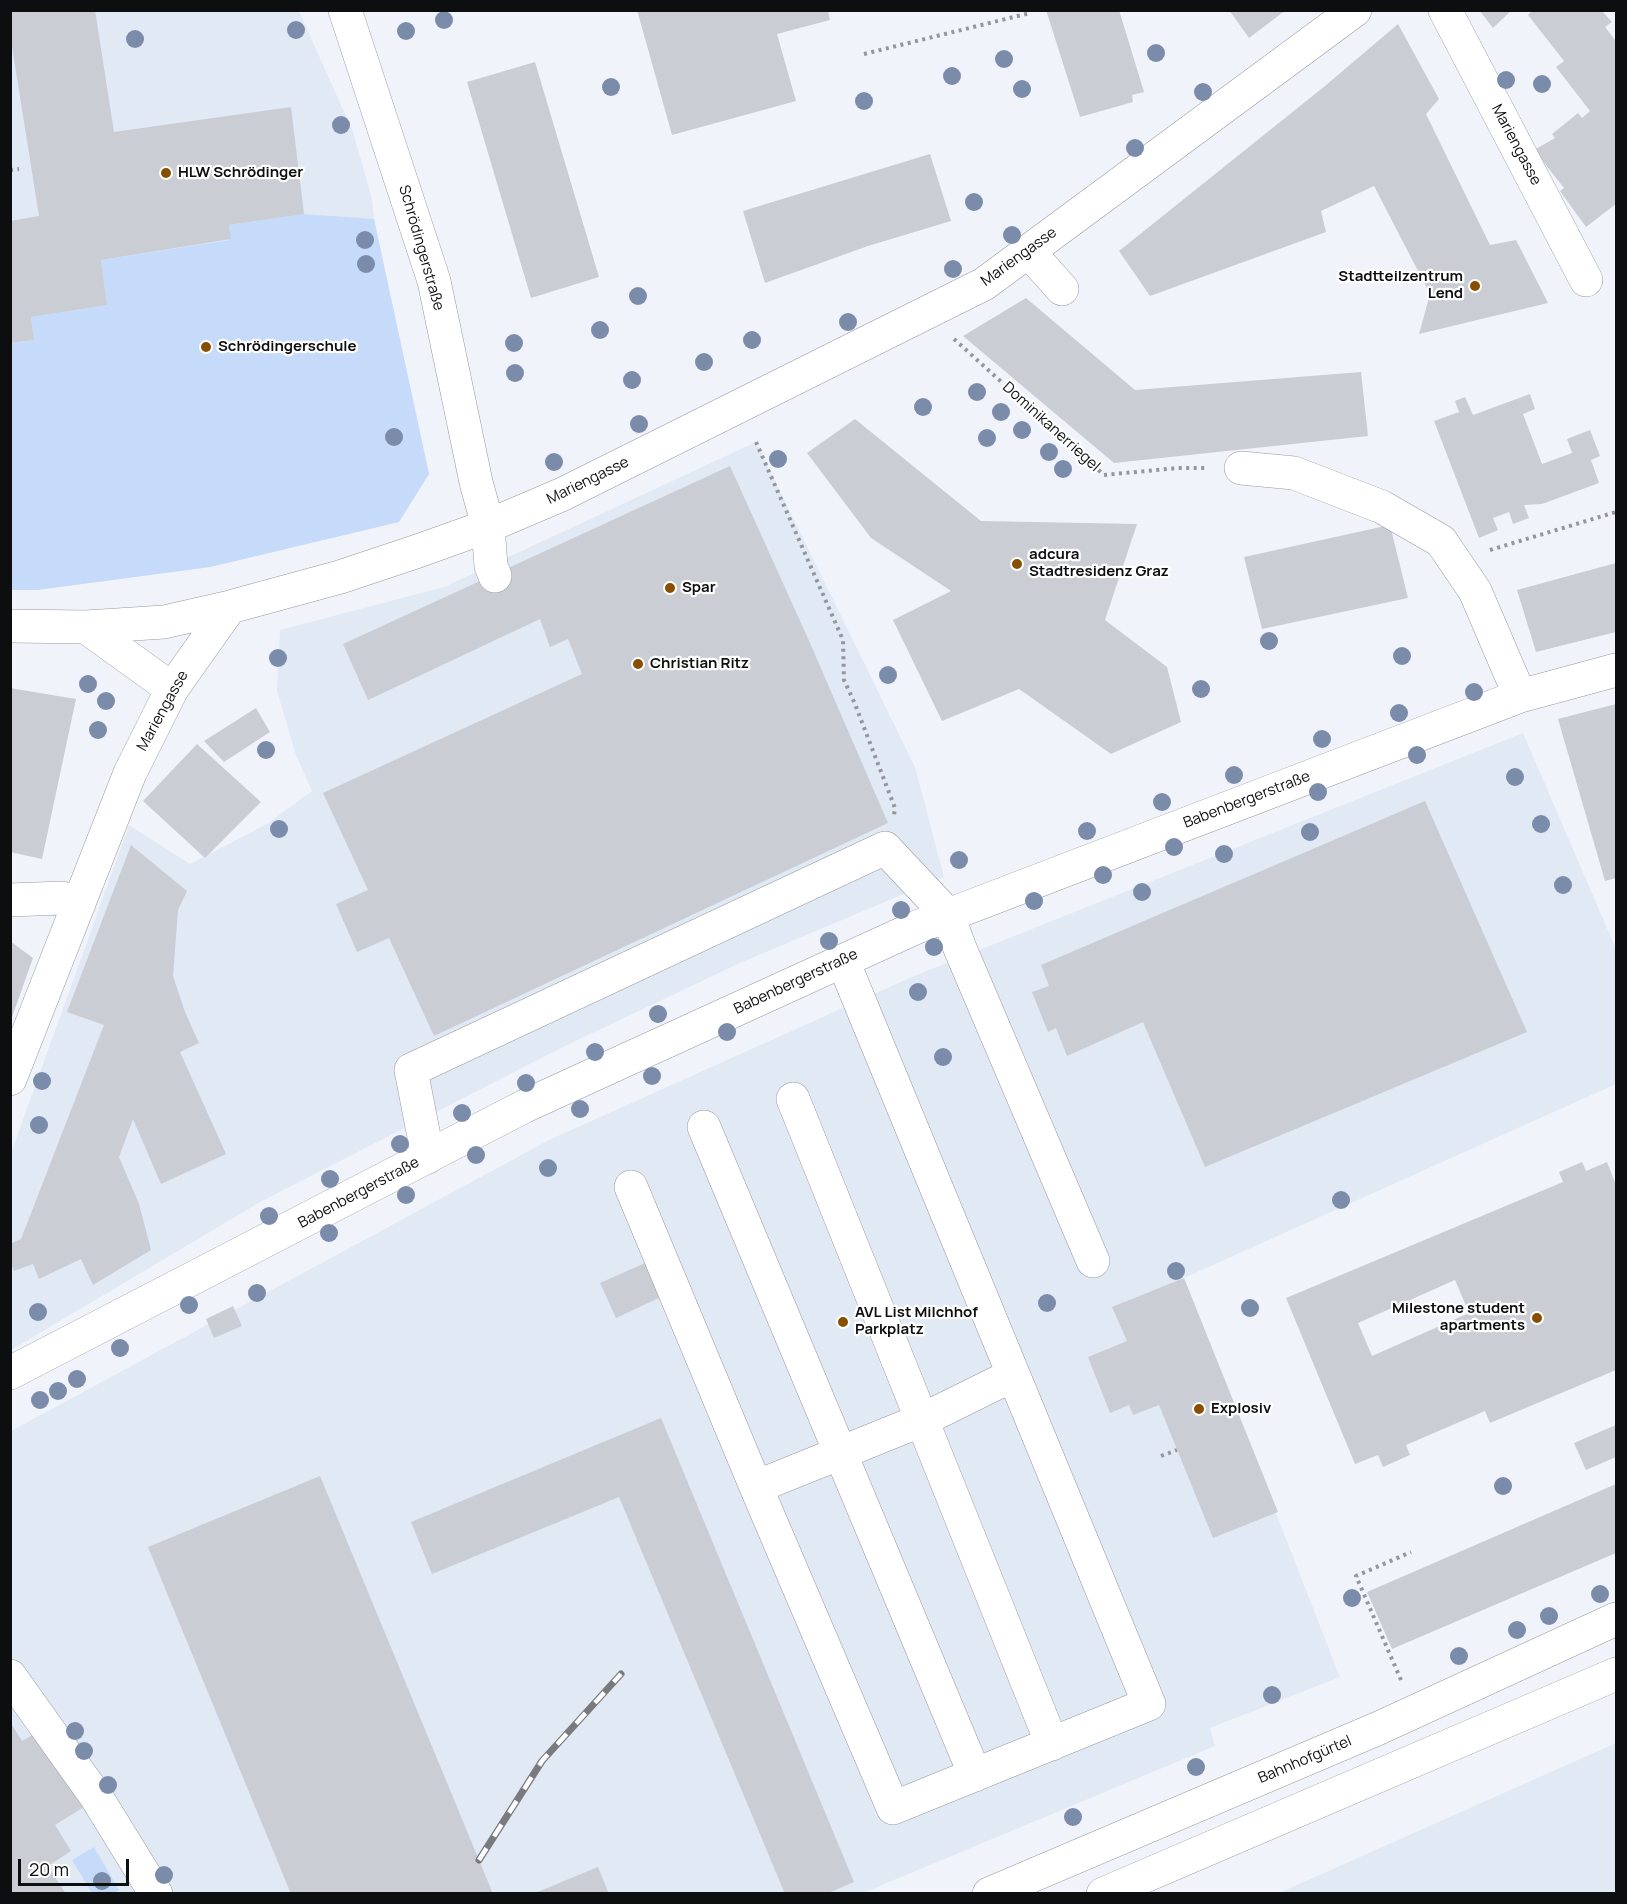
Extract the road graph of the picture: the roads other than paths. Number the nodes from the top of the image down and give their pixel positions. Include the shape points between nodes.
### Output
1 (345, 10) edge
2 (1355, 10) edge
3 (1445, 10) edge
4 (1028, 251) junction
5 (1586, 280) dead end
6 (1062, 289) dead end
7 (1241, 468) road end
8 (488, 526) junction
9 (495, 576) dead end
10 (230, 607) junction
11 (10, 626) edge
12 (86, 627) junction
13 (1617, 670) edge
14 (172, 689) junction
15 (1520, 696) junction
16 (10, 900) edge
17 (79, 904) junction
18 (948, 915) junction
19 (843, 961) junction
20 (10, 1079) edge
21 (793, 1099) dead end
22 (704, 1127) dead end
23 (428, 1157) junction
24 (631, 1187) dead end
25 (1093, 1261) dead end
26 (10, 1373) edge
27 (1013, 1375) junction
28 (922, 1420) junction
29 (840, 1453) junction
30 (756, 1488) junction
31 (1617, 1619) edge
32 (1617, 1674) edge
33 (10, 1676) edge
34 (1052, 1744) junction
35 (975, 1775) junction
36 (156, 1893) edge
37 (989, 1893) edge
38 (1102, 1893) edge

1 - 8 street, Schrödingerstraße via 434,281
2 - 4 street, Mariengasse
3 - 5 street, Mariengasse
4 - 6 street
4 - 8 street, Mariengasse via 984,284 563,494
7 - 15 street via 1293,473 1382,507 1442,541 1475,591
8 - 9 street, Schrödingerstraße
8 - 10 street, Mariengasse via 340,577
10 - 12 street via 164,622
10 - 14 street, Mariengasse
11 - 12 street
12 - 14 street
13 - 15 street, Babenbergerstraße
14 - 17 street, Mariengasse via 130,773
15 - 18 street, Babenbergerstraße
16 - 17 street via 62,898
17 - 20 street, Mariengasse
18 - 19 street, Babenbergerstraße
18 - 23 street via 885,848 411,1070
18 - 25 street
19 - 23 street, Babenbergerstraße via 525,1106
19 - 27 street
21 - 28 street
22 - 29 street
23 - 26 street, Babenbergerstraße
24 - 30 street
27 - 28 street
27 - 34 street via 1149,1704
28 - 29 street
28 - 34 street
29 - 30 street
29 - 35 street
30 - 35 street via 893,1809
31 - 37 street, Bahnhofgürtel via 1415,1711
32 - 38 street
33 - 36 street via 97,1798
34 - 35 street

